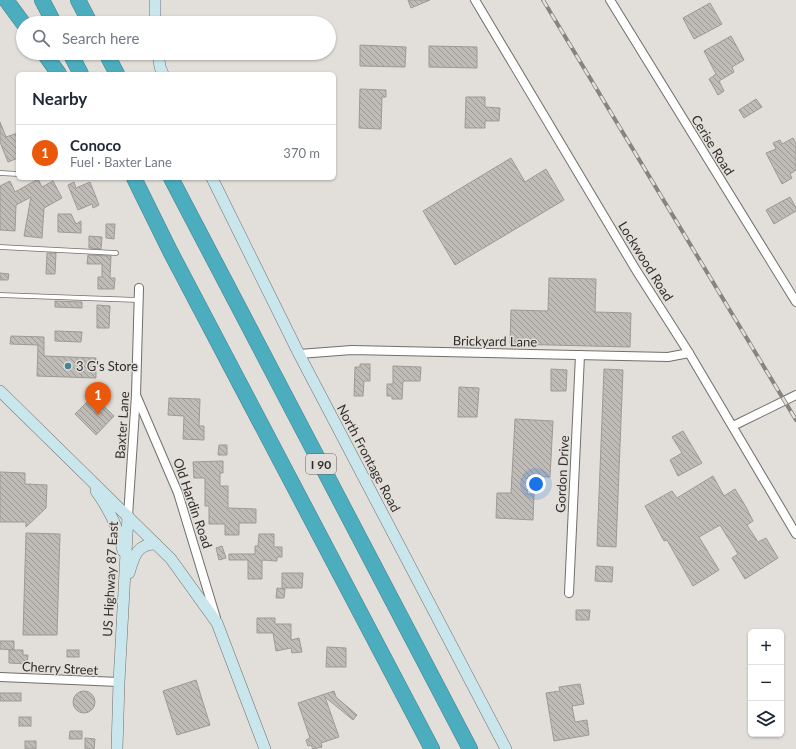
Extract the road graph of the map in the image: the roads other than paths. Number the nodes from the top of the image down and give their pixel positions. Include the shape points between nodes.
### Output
1 (6, 0) edge
2 (42, 0) edge
3 (78, 0) edge
4 (84, 0) edge
5 (155, 0) edge
6 (475, 0) edge
7 (610, 0) edge
8 (18, 16) edge
9 (50, 16) edge
10 (86, 16) edge
11 (91, 16) edge
12 (155, 16) edge
13 (49, 60) edge
14 (74, 60) edge
15 (110, 60) edge
16 (159, 60) edge
17 (58, 72) edge
18 (80, 72) edge
19 (116, 72) edge
20 (162, 72) edge
21 (0, 173) edge
22 (16, 174) edge
23 (129, 180) edge
24 (135, 180) edge
25 (172, 180) edge
26 (213, 180) edge
27 (0, 247) edge
28 (170, 251) junction
29 (116, 253) dead end
30 (138, 288) dead end
31 (0, 295) edge
32 (138, 300) junction
33 (796, 302) edge
34 (689, 353) junction
35 (299, 354) junction
36 (580, 355) junction
37 (0, 391) edge
38 (136, 395) junction
39 (796, 395) edge
40 (733, 426) junction
41 (80, 469) junction
42 (128, 516) junction
43 (796, 534) edge
44 (156, 544) junction
45 (125, 572) junction
46 (124, 589) junction
47 (569, 593) dead end
48 (217, 622) junction
49 (0, 677) edge
50 (119, 682) junction
51 (117, 749) edge
52 (265, 749) edge
53 (432, 749) edge
54 (470, 749) edge
55 (506, 749) edge

1 - 8 highway
2 - 9 highway
3 - 10 highway
4 - 11 highway
5 - 12 street
6 - 34 street, Lockwood Road via 636,270
7 - 33 street, Cerise Road
13 - 17 highway
14 - 18 highway
15 - 19 highway
16 - 20 street
21 - 22 lane
23 - 28 highway
24 - 28 highway, I 90
25 - 54 highway, I 90
26 - 35 street, North Frontage Road
27 - 29 lane
28 - 53 highway, I 90
30 - 32 street, Baxter Lane
31 - 32 lane
32 - 38 street, Baxter Lane
34 - 36 street, Brickyard Lane via 668,357
34 - 40 street, Lockwood Road
35 - 36 street, Brickyard Lane via 352,350
35 - 55 street, North Frontage Road
36 - 47 street, Gordon Drive
37 - 41 street, US Highway 87 East
38 - 42 street, Baxter Lane
38 - 48 street, Old Hardin Road via 178,493
39 - 40 street
40 - 43 street, Lockwood Road
41 - 42 street, US Highway 87 East
41 - 45 street via 113,520 120,537
42 - 44 street, Old Hardin Road
42 - 45 street, US Highway 87 East
44 - 46 street via 146,545 137,552
44 - 48 street, Old Hardin Road via 171,559
45 - 46 street, US Highway 87 East
46 - 50 street, US Highway 87 East
48 - 52 street, Old Hardin Road
49 - 50 street, Cherry Street
50 - 51 street, US Highway 87 East

